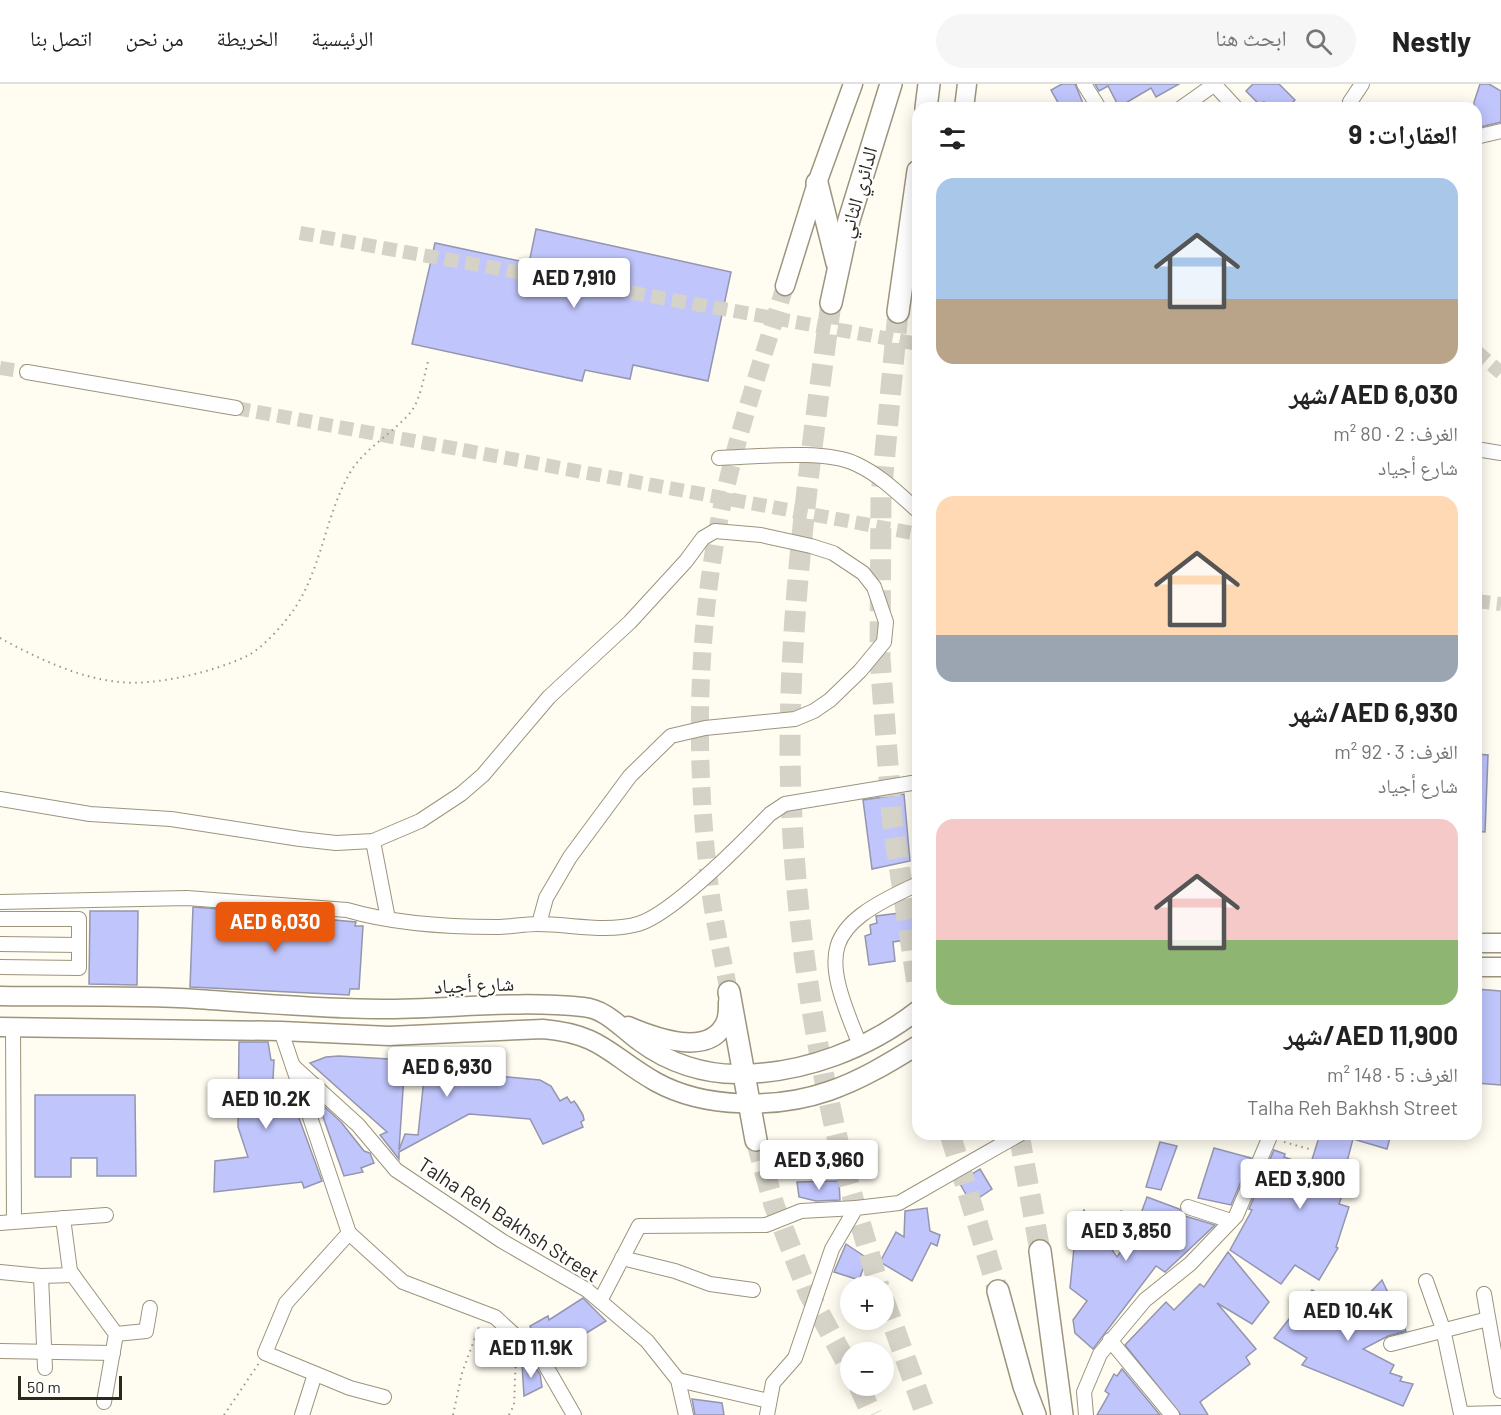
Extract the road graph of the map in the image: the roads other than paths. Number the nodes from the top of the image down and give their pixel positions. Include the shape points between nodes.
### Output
1 (853, 84) edge
2 (891, 84) edge
3 (929, 84) edge
4 (967, 84) edge
5 (1084, 84) edge
6 (1214, 84) edge
7 (1362, 84) edge
8 (927, 102) edge
9 (965, 102) edge
10 (1095, 102) edge
11 (1189, 102) edge
12 (1230, 102) edge
13 (1350, 102) dead end
14 (1501, 131) edge
15 (1482, 136) edge
16 (817, 183) junction
17 (912, 216) edge
18 (912, 250) edge
19 (906, 261) junction
20 (837, 264) junction
21 (785, 286) tunnel mouth
22 (831, 303) tunnel mouth
23 (898, 312) tunnel mouth
24 (27, 372) tunnel mouth
25 (236, 408) tunnel mouth
26 (1482, 449) edge
27 (1501, 453) edge
28 (719, 458) dead end
29 (912, 506) edge
30 (912, 783) edge
31 (0, 799) edge
32 (373, 841) junction
33 (912, 887) edge
34 (0, 902) edge
35 (0, 919) edge
36 (388, 919) junction
37 (539, 924) junction
38 (1482, 943) edge
39 (1501, 943) edge
40 (0, 944) edge
41 (79, 945) junction
42 (0, 967) edge
43 (1482, 967) edge
44 (1501, 968) edge
45 (729, 992) joint
46 (0, 996) edge
47 (912, 1014) edge
48 (611, 1018) junction
49 (7, 1027) edge
50 (281, 1030) junction
51 (860, 1045) junction
52 (912, 1049) edge
53 (293, 1066) junction
54 (744, 1074) junction
55 (750, 1102) junction
56 (756, 1140) tunnel mouth
57 (1009, 1140) edge
58 (1268, 1140) edge
59 (1188, 1207) dead end
60 (856, 1208) junction
61 (106, 1215) dead end
62 (63, 1218) junction
63 (1231, 1221) junction
64 (7, 1222) edge
65 (349, 1233) junction
66 (1040, 1251) tunnel mouth
67 (622, 1258) junction
68 (0, 1272) edge
69 (73, 1275) junction
70 (41, 1276) junction
71 (1426, 1281) dead end
72 (753, 1290) dead end
73 (998, 1291) tunnel mouth
74 (1484, 1294) dead end
75 (600, 1301) junction
76 (150, 1308) dead end
77 (1488, 1319) junction
78 (1443, 1329) junction
79 (116, 1334) junction
80 (1110, 1340) junction
81 (1391, 1344) dead end
82 (0, 1351) edge
83 (44, 1351) junction
84 (113, 1353) junction
85 (45, 1368) dead end
86 (315, 1374) junction
87 (678, 1380) junction
88 (1501, 1391) edge
89 (384, 1397) dead end
90 (105, 1402) dead end
91 (768, 1408) edge
92 (1501, 1413) edge
93 (302, 1415) edge
94 (574, 1415) edge
95 (686, 1415) edge
96 (1035, 1415) edge
97 (1062, 1415) edge
98 (1086, 1415) edge
99 (1172, 1415) edge

1 - 16 main road
2 - 20 highway, الدائري الثاني
3 - 8 highway
4 - 9 main road
5 - 10 street
6 - 11 street
6 - 12 street
7 - 13 street
14 - 15 street
16 - 20 highway
16 - 21 main road
17 - 19 highway
18 - 19 highway
19 - 23 highway
20 - 22 highway, الدائري الثاني
24 - 25 street
26 - 27 street
28 - 29 street via 827,457 853,463
30 - 37 street via 785,804 667,910 637,924 571,928
31 - 32 street via 300,839 336,843
32 - 36 street
32 - 37 street via 420,821 483,775 549,697 630,622 703,538 715,531 761,535 810,546 833,553 863,573 874,587 886,622 884,642 860,672 830,700 795,719 705,728 671,736 630,776 570,857 546,897
33 - 51 street via 848,924 838,940 836,973
34 - 36 street via 187,898 347,910
35 - 41 street via 79,920
36 - 37 street via 497,927
38 - 39 main road
40 - 41 street
41 - 42 street via 79,968
43 - 44 main road
45 - 48 main road via 726,1021 718,1033 690,1043 642,1032
45 - 54 highway
46 - 48 main road, شارع أجياد via 195,999 382,1009 526,1004 585,1007
47 - 51 main road, شارع أجياد
48 - 54 main road, شارع أجياد via 650,1048 684,1065 705,1072
49 - 50 main road
49 - 64 street
50 - 53 street
50 - 55 main road via 389,1036 567,1031 594,1040 675,1092
51 - 54 main road, شارع أجياد via 826,1061
52 - 55 main road via 829,1091
53 - 65 street
53 - 75 street, Talha Reh Bakhsh Street via 358,1125 396,1170
54 - 55 highway
55 - 56 highway
57 - 60 street via 899,1203
58 - 63 street
59 - 63 street
60 - 67 street via 801,1211 766,1225 639,1226
60 - 91 street via 832,1249 795,1358 773,1383
61 - 62 street
62 - 64 street
62 - 69 street
63 - 80 street via 1191,1264 1145,1300
65 - 86 street via 286,1304 265,1353
65 - 94 street via 403,1282 495,1317 543,1361
66 - 97 highway
67 - 72 street via 710,1284
67 - 75 street
68 - 70 street
69 - 70 street
69 - 79 street
70 - 83 street
71 - 78 street
73 - 96 highway
74 - 77 street
75 - 87 street, Talha Reh Bakhsh Street via 647,1341
76 - 79 street via 146,1331
77 - 78 street
77 - 88 street
78 - 81 street
78 - 92 street via 1461,1414
79 - 84 street
80 - 98 street via 1084,1392
80 - 99 street
82 - 83 street
83 - 84 street
83 - 85 street
84 - 90 street
86 - 89 street
86 - 93 street
87 - 91 street
87 - 95 street, Talha Reh Bakhsh Street

